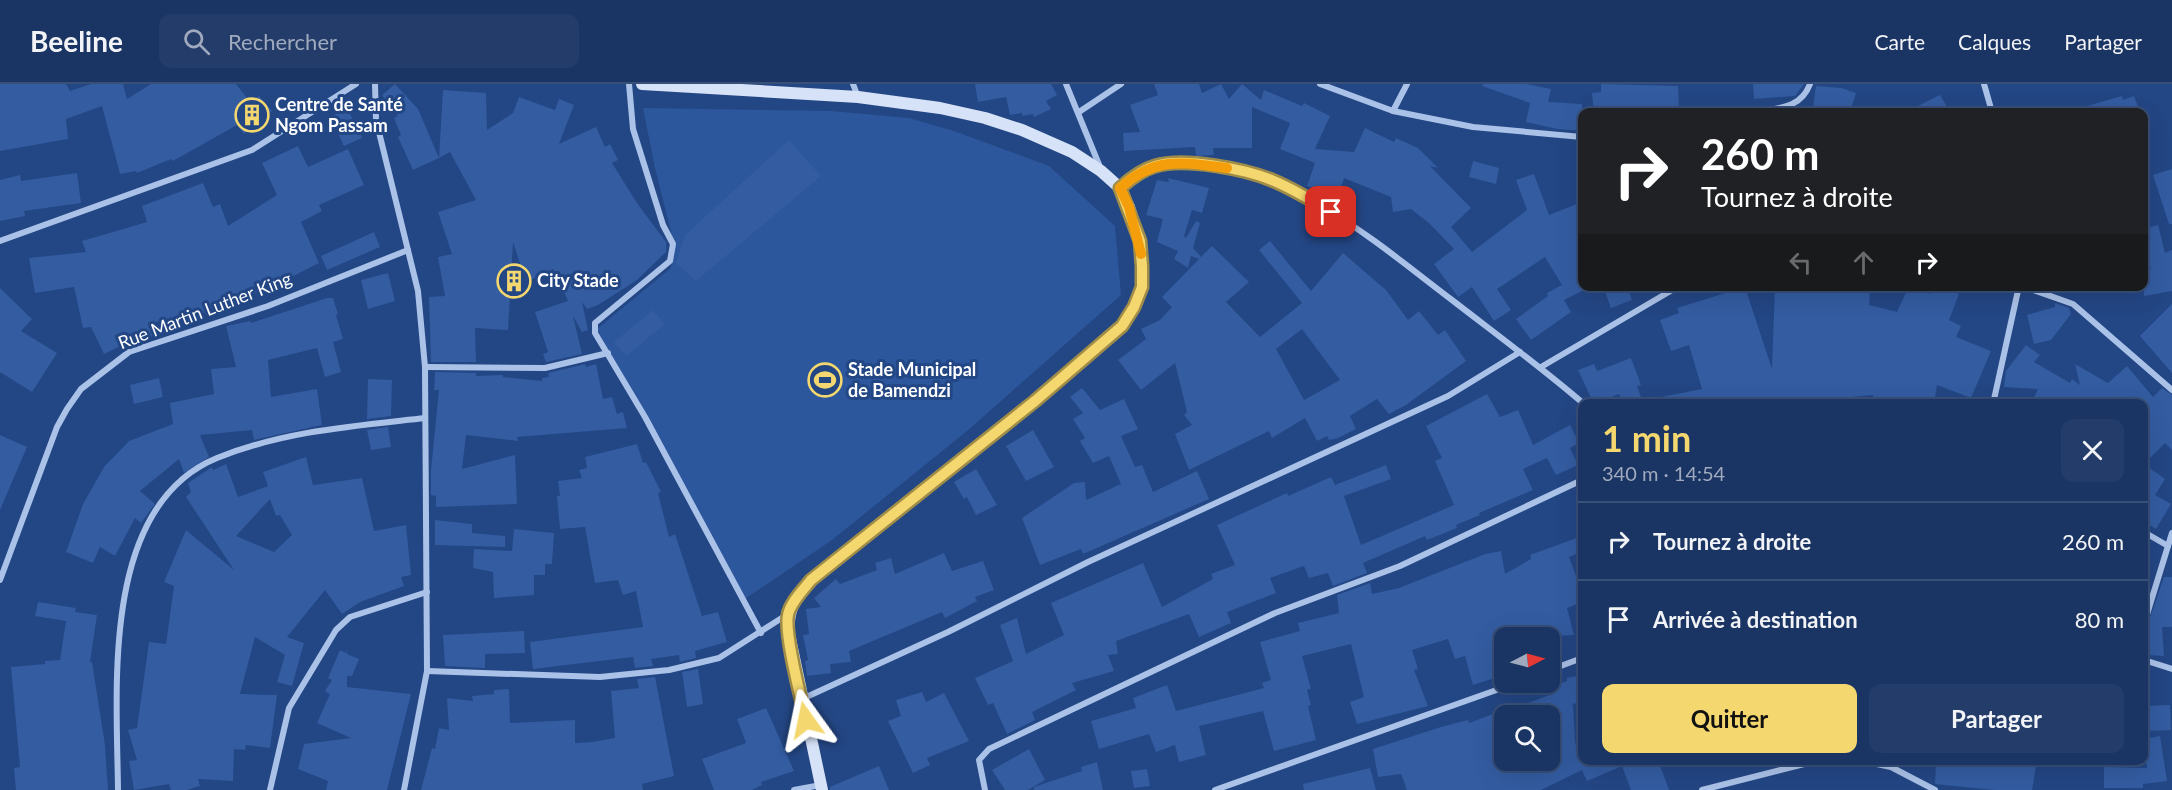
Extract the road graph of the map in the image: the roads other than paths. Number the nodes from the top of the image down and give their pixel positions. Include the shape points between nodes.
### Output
1 (356, 84) edge
2 (375, 84) edge
3 (629, 84) edge
4 (642, 84) edge
5 (853, 84) edge
6 (1066, 84) edge
7 (1121, 84) edge
8 (1320, 84) edge
9 (1407, 84) edge
10 (1810, 84) edge
11 (1984, 84) edge
12 (858, 97) junction
13 (1780, 108) edge
14 (1991, 108) edge
15 (1393, 111) junction
16 (1079, 112) junction
17 (1578, 137) edge
18 (1101, 171) junction
19 (1120, 188) junction
20 (0, 241) edge
21 (408, 250) junction
22 (1670, 291) edge
23 (2020, 291) edge
24 (2035, 291) edge
25 (608, 352) junction
26 (1520, 352) junction
27 (425, 367) junction
28 (1541, 367) junction
29 (2172, 390) edge
30 (1578, 399) edge
31 (1994, 399) edge
32 (425, 418) junction
33 (1578, 482) edge
34 (2172, 533) edge
35 (2148, 534) edge
36 (2168, 546) junction
37 (0, 580) edge
38 (427, 592) junction
39 (2148, 611) edge
40 (788, 615) junction
41 (761, 633) junction
42 (1578, 660) edge
43 (2148, 661) edge
44 (1560, 666) edge
45 (2172, 669) edge
46 (428, 671) junction
47 (1494, 691) edge
48 (801, 699) junction
49 (1800, 765) edge
50 (1882, 765) edge
51 (821, 787) edge
52 (118, 790) edge
53 (270, 790) edge
54 (404, 790) edge
55 (794, 790) edge
56 (985, 790) edge
57 (1215, 790) edge
58 (1702, 790) edge
59 (1935, 790) edge

1 - 20 street via 252,150
2 - 21 street via 376,120
3 - 25 street via 633,129 663,225 673,244 670,261 595,323 595,333
4 - 12 street
5 - 12 street
6 - 16 street
7 - 16 street
8 - 15 street
9 - 15 street
10 - 13 street via 1801,100
11 - 14 street
12 - 18 street via 985,118 1062,147
15 - 17 street via 1473,127
16 - 18 street
18 - 19 street
19 - 26 street via 1135,174 1156,165 1182,163 1228,168 1273,180 1316,202 1376,242
19 - 40 street via 1140,241 1142,266 1142,287 1122,326 1035,401 811,580
21 - 27 street via 422,315
21 - 37 street, Rue Martin Luther King via 268,306 129,352 112,362 81,389 57,427
22 - 28 street
23 - 31 street
24 - 29 street via 2073,304
25 - 27 street via 545,368
25 - 41 street
26 - 28 street
26 - 48 street via 1448,396
27 - 32 street
28 - 30 street
32 - 38 street
32 - 52 street via 278,438 215,459 180,481 160,505 140,542 120,623
33 - 56 street via 1400,566 1275,613 989,749 979,760
34 - 36 street
35 - 36 street
36 - 39 street
38 - 46 street
38 - 53 street via 350,617 336,630 289,708
40 - 41 street
40 - 48 street
41 - 46 street via 719,658 669,670 600,677
42 - 44 street
43 - 45 street
46 - 54 street
47 - 57 street
48 - 51 street
49 - 58 street
50 - 59 street
51 - 55 street

